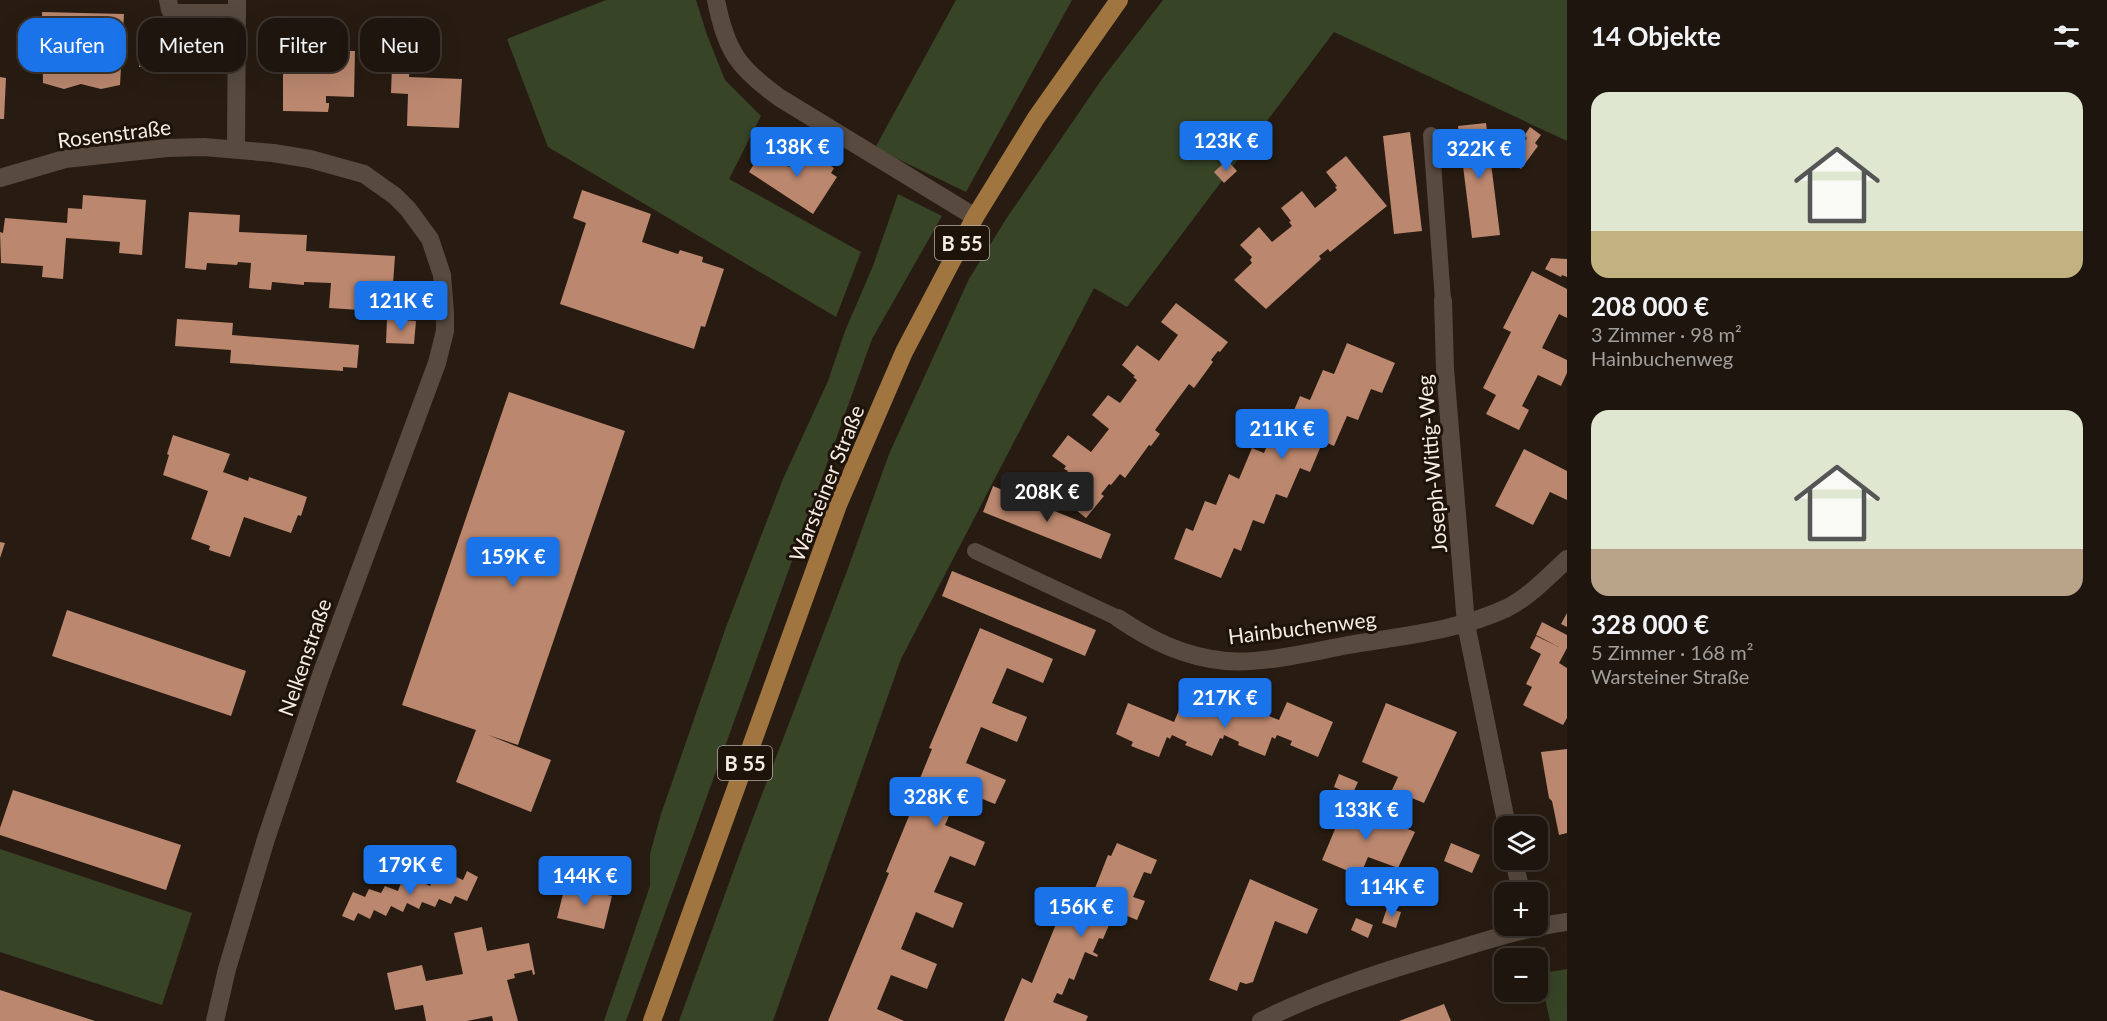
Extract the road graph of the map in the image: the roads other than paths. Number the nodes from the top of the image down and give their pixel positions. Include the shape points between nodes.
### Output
1 (168, 0) edge
2 (716, 0) edge
3 (1119, 0) edge
4 (237, 7) edge
5 (1431, 135) dead end
6 (236, 149) junction
7 (0, 178) edge
8 (975, 217) junction
9 (1443, 300) joint
10 (445, 313) joint
11 (975, 551) dead end
12 (1567, 559) edge
13 (1118, 618) joint
14 (1466, 624) junction
15 (1505, 816) edge
16 (1567, 922) edge
17 (1548, 924) edge
18 (1499, 936) edge
19 (215, 1021) edge
20 (652, 1021) edge
21 (1262, 1021) edge

1 - 4 street via 175,13
2 - 8 street via 721,27 736,59 758,82
3 - 8 main road, Warsteiner Straße / B 55 via 1036,118
4 - 6 street
5 - 9 lane
6 - 7 street, Rosenstraße via 167,148 102,154 65,159
6 - 10 street, Rosenstraße via 336,165 364,174 388,190 430,239 442,275
8 - 20 main road, Warsteiner Straße / B 55 via 904,352 838,505
9 - 14 street, Joseph-Wittig-Weg
10 - 19 street, Nelkenstraße via 437,363 321,675 266,838
11 - 13 lane
12 - 14 street via 1509,607
13 - 14 street, Hainbuchenweg via 1172,649 1228,661 1293,655
14 - 15 street, Joseph-Wittig-Weg
16 - 17 street
18 - 21 street via 1385,971

